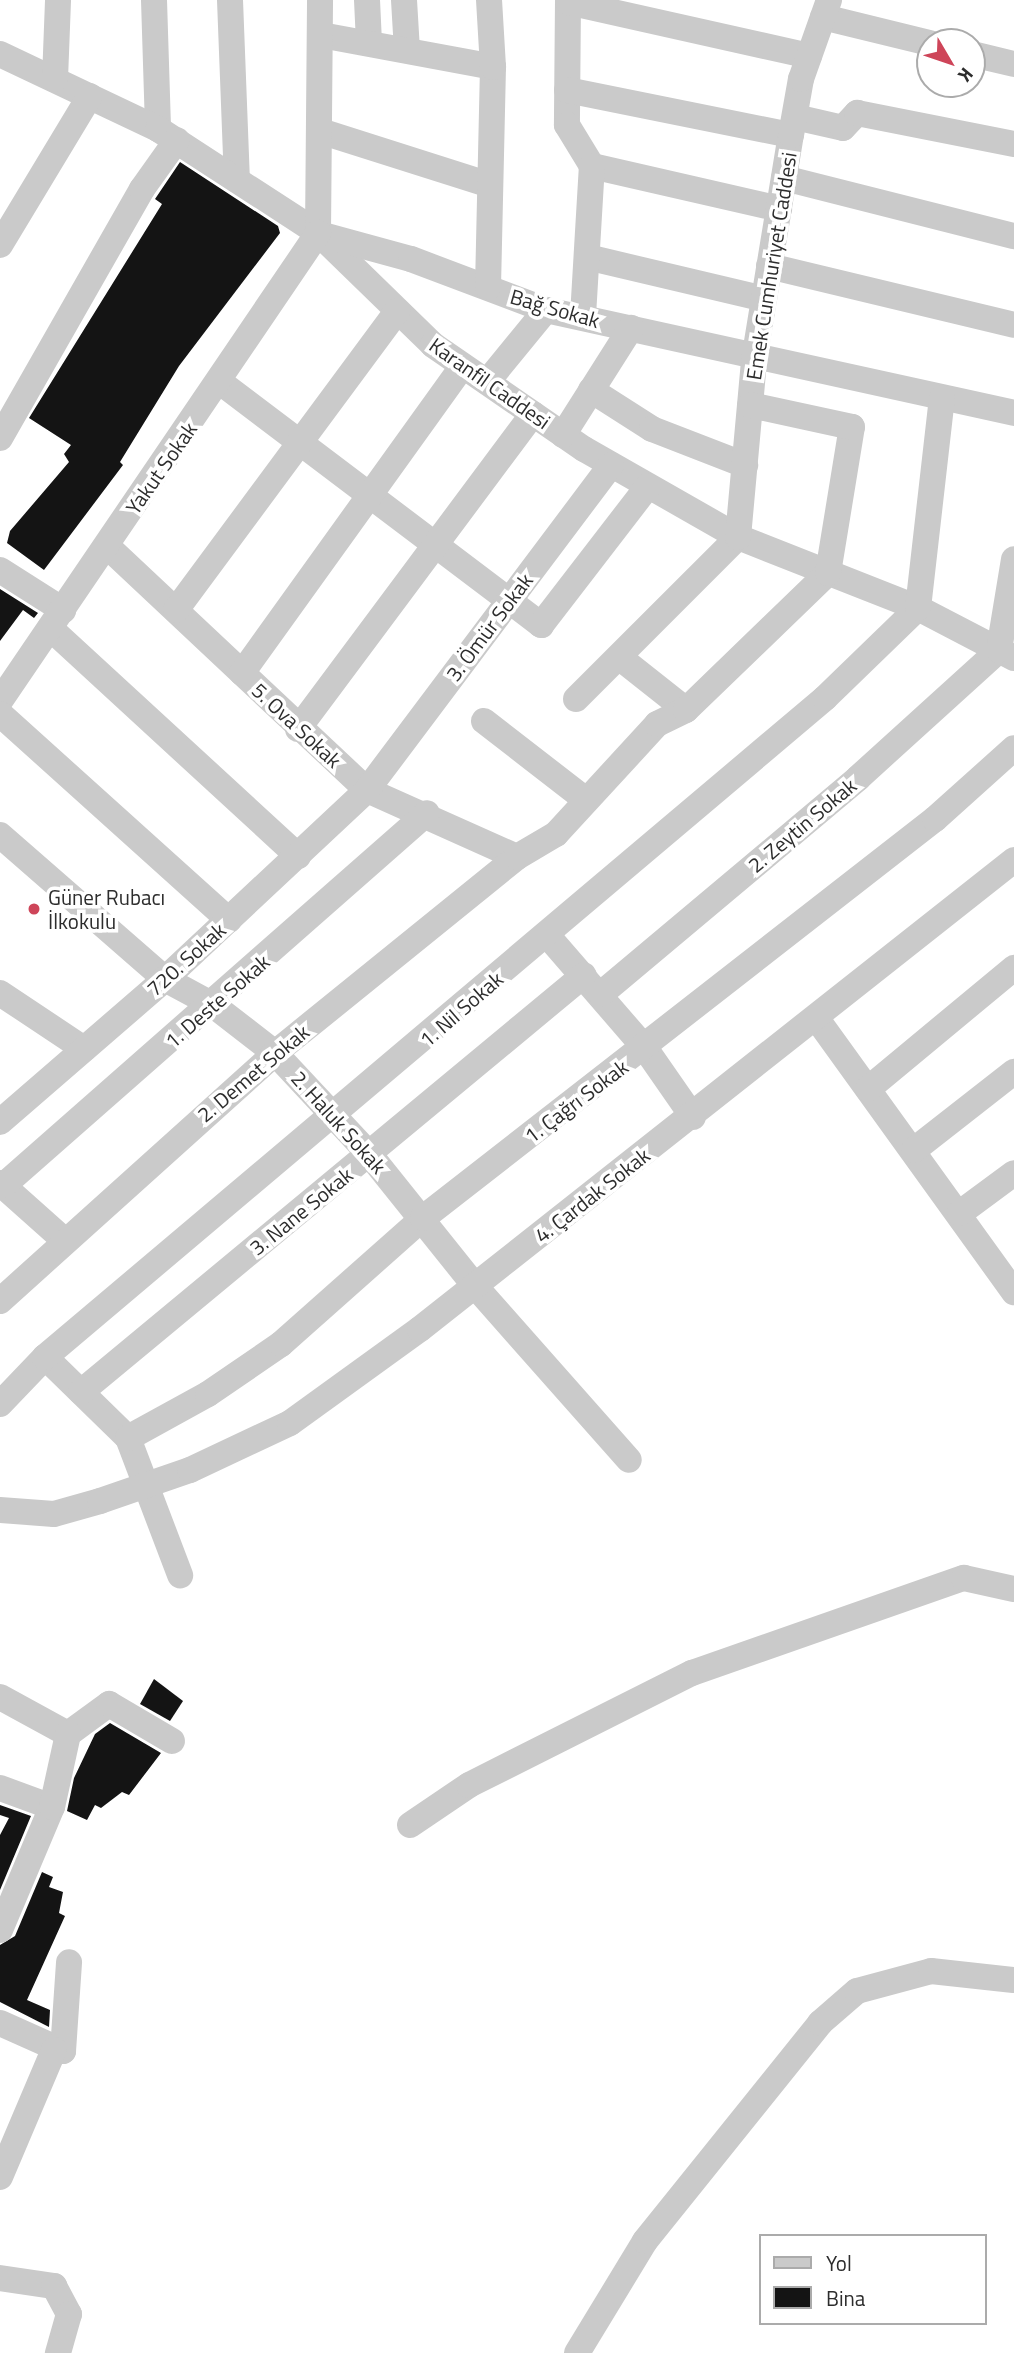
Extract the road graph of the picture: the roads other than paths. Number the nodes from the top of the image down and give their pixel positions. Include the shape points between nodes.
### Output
1 (58, 0) edge
2 (154, 0) edge
3 (230, 0) edge
4 (320, 0) edge
5 (367, 0) edge
6 (404, 0) edge
7 (489, 0) edge
8 (568, 1) edge
9 (826, 8) edge
10 (321, 35) junction
11 (916, 38) edge
12 (369, 42) junction
13 (407, 50) junction
14 (0, 54) edge
15 (809, 56) junction
16 (986, 57) edge
17 (1014, 64) edge
18 (493, 67) junction
19 (55, 79) junction
20 (567, 90) junction
21 (90, 96) junction
22 (793, 126) junction
23 (320, 131) junction
24 (168, 134) junction
25 (1014, 144) edge
26 (593, 166) junction
27 (784, 178) junction
28 (237, 180) junction
29 (490, 184) junction
30 (779, 209) junction
31 (318, 233) junction
32 (1014, 236) edge
33 (0, 245) edge
34 (587, 257) junction
35 (769, 266) junction
36 (488, 287) junction
37 (764, 299) junction
38 (546, 310) junction
39 (397, 311) junction
40 (583, 316) junction
41 (1014, 325) edge
42 (631, 328) junction
43 (754, 360) junction
44 (463, 366) junction
45 (220, 382) junction
46 (487, 382) junction
47 (591, 390) junction
48 (942, 398) junction
49 (750, 405) junction
50 (1014, 413) edge
51 (533, 414) junction
52 (563, 435) junction
53 (0, 438) edge
54 (299, 442) junction
55 (611, 465) junction
56 (745, 465) junction
57 (648, 486) junction
58 (371, 496) junction
59 (738, 537) junction
60 (435, 545) junction
61 (107, 546) junction
62 (1014, 559) edge
63 (0, 570) edge
64 (828, 573) junction
65 (509, 601) junction
66 (918, 608) junction
67 (176, 610) junction
68 (1011, 613) edge
69 (56, 619) junction
70 (1006, 654) edge
71 (619, 656) junction
72 (242, 673) junction
73 (576, 699) dead end
74 (0, 701) edge
75 (686, 710) junction
76 (0, 714) edge
77 (484, 721) dead end
78 (298, 729) junction
79 (1014, 748) edge
80 (367, 790) junction
81 (586, 800) junction
82 (427, 813) junction
83 (0, 835) edge
84 (298, 856) junction
85 (517, 857) junction
86 (1014, 860) edge
87 (229, 920) junction
88 (547, 935) junction
89 (1014, 968) edge
90 (165, 979) junction
91 (592, 985) junction
92 (0, 993) edge
93 (213, 1005) junction
94 (817, 1019) junction
95 (645, 1048) junction
96 (84, 1049) junction
97 (275, 1053) junction
98 (1014, 1072) edge
99 (868, 1089) junction
100 (335, 1117) junction
101 (693, 1117) junction
102 (0, 1122) edge
103 (914, 1150) junction
104 (370, 1155) junction
105 (1014, 1173) edge
106 (2, 1184) edge
107 (960, 1213) junction
108 (423, 1219) junction
109 (64, 1240) junction
110 (475, 1286) junction
111 (1014, 1292) edge
112 (3, 1293) edge
113 (45, 1357) junction
114 (81, 1392) junction
115 (0, 1404) edge
116 (128, 1438) junction
117 (629, 1460) dead end
118 (143, 1488) junction
119 (0, 1510) edge
120 (180, 1575) dead end
121 (1014, 1589) edge
122 (1, 1701) edge
123 (68, 1734) junction
124 (172, 1741) dead end
125 (0, 1788) edge
126 (52, 1807) junction
127 (410, 1825) dead end
128 (0, 1930) edge
129 (69, 1962) dead end
130 (1014, 1980) edge
131 (0, 2022) edge
132 (54, 2050) junction
133 (0, 2176) edge
134 (0, 2278) edge
135 (58, 2353) edge
136 (577, 2353) edge

1 - 19 street
2 - 24 street
3 - 28 street
4 - 10 street
5 - 12 street
6 - 13 street
7 - 18 street
8 - 15 street
8 - 20 street
9 - 11 street
9 - 15 street, Emek Cumhuriyet Caddesi
10 - 12 street
10 - 23 street
12 - 13 street
13 - 18 street
14 - 19 street, Karanfil Caddesi
15 - 22 street, Emek Cumhuriyet Caddesi
16 - 17 street
18 - 29 street
19 - 21 street, Karanfil Caddesi
20 - 22 street
20 - 26 street via 567,125
21 - 24 street, Karanfil Caddesi
21 - 33 street
22 - 25 street via 843,128 857,113
22 - 27 street, Emek Cumhuriyet Caddesi
23 - 29 street
23 - 31 street
24 - 28 street, Karanfil Caddesi
24 - 53 street via 142,189
26 - 30 street
26 - 34 street
27 - 30 street, Emek Cumhuriyet Caddesi
27 - 32 street
28 - 31 street, Karanfil Caddesi
29 - 36 street
30 - 35 street, Emek Cumhuriyet Caddesi
31 - 36 street, Bağ Sokak
31 - 39 street, Karanfil Caddesi
31 - 45 street, Yakut Sokak
34 - 37 street
34 - 40 street
35 - 37 street, Emek Cumhuriyet Caddesi
35 - 41 street
36 - 38 street, Bağ Sokak
37 - 43 street, Emek Cumhuriyet Caddesi
38 - 40 street, Bağ Sokak
38 - 46 street
39 - 44 street, Karanfil Caddesi
39 - 54 street
40 - 42 street, Bağ Sokak
42 - 43 street, Bağ Sokak
42 - 47 street
43 - 48 street, Bağ Sokak
43 - 49 street, Emek Cumhuriyet Caddesi
44 - 46 street, Karanfil Caddesi
44 - 58 street
45 - 54 street
45 - 61 street, Yakut Sokak
46 - 51 street, Karanfil Caddesi
47 - 52 street
47 - 56 street via 652,429
48 - 50 street, Bağ Sokak
48 - 66 street
49 - 56 street, Emek Cumhuriyet Caddesi
49 - 64 street via 852,427
51 - 52 street, Karanfil Caddesi
51 - 60 street
52 - 55 street, Karanfil Caddesi
54 - 58 street
54 - 67 street
55 - 57 street, Karanfil Caddesi
55 - 65 street, 3. Ömür Sokak
56 - 59 street, Emek Cumhuriyet Caddesi
57 - 59 street, Karanfil Caddesi
57 - 65 street via 541,625
58 - 60 street
58 - 72 street
59 - 64 street, Karanfil Caddesi
59 - 71 street
60 - 65 street
60 - 78 street
61 - 67 street, 5. Ova Sokak
61 - 69 street, Yakut Sokak
62 - 68 street
63 - 69 street
64 - 66 street, Karanfil Caddesi
64 - 75 street, 2. Demet Sokak
65 - 80 street, 3. Ömür Sokak
66 - 70 street, Karanfil Caddesi
66 - 88 street, 1. Nil Sokak via 825,698
67 - 72 street, 5. Ova Sokak
68 - 70 street
69 - 74 street, Yakut Sokak
69 - 84 street
70 - 91 street, 2. Zeytin Sokak via 858,778
71 - 73 street
71 - 75 street
72 - 78 street, 5. Ova Sokak
75 - 81 street, 2. Demet Sokak via 657,724
76 - 87 street
77 - 81 street
78 - 80 street, 5. Ova Sokak
79 - 95 street, 1. Çağrı Sokak via 936,819
80 - 82 street, 5. Ova Sokak
80 - 84 street, 720. Sokak
81 - 85 street, 2. Demet Sokak via 556,834
82 - 85 street, 5. Ova Sokak
82 - 93 street, 1. Deste Sokak
83 - 90 street, 2. Haluk Sokak
84 - 87 street, 720. Sokak
85 - 97 street, 2. Demet Sokak
86 - 94 street, 4. Çardak Sokak
87 - 90 street, 720. Sokak
88 - 91 street
88 - 100 street, 1. Nil Sokak
89 - 99 street
90 - 93 street, 2. Haluk Sokak
90 - 96 street, 720. Sokak
91 - 95 street
91 - 104 street, 3. Nane Sokak
92 - 96 street
93 - 97 street, 2. Haluk Sokak
93 - 106 street, 1. Deste Sokak
94 - 99 street
94 - 101 street, 4. Çardak Sokak
95 - 101 street
95 - 108 street, 1. Çağrı Sokak
96 - 102 street, 720. Sokak
97 - 100 street, 2. Haluk Sokak
97 - 109 street, 2. Demet Sokak
98 - 103 street
99 - 103 street
100 - 104 street, 2. Haluk Sokak
100 - 113 street, 1. Nil Sokak
101 - 110 street, 4. Çardak Sokak
103 - 107 street
104 - 108 street, 2. Haluk Sokak
104 - 114 street, 3. Nane Sokak
105 - 107 street
106 - 109 street
107 - 111 street
108 - 110 street, 2. Haluk Sokak
108 - 116 street, 1. Çağrı Sokak via 281,1344 208,1394
109 - 112 street, 2. Demet Sokak
110 - 117 street, 2. Haluk Sokak
110 - 118 street, 4. Çardak Sokak via 290,1423
113 - 114 street
113 - 115 street, 1. Nil Sokak
114 - 116 street
116 - 118 street
118 - 119 street, 4. Çardak Sokak via 54,1514
118 - 120 street
121 - 127 street via 964,1578 692,1673 468,1785
122 - 123 street
123 - 124 street via 109,1704
123 - 126 street
125 - 126 street
126 - 128 street
129 - 132 street via 63,2051
130 - 136 street via 931,1971 857,1991 820,2023 645,2241
131 - 132 street
132 - 133 street
134 - 135 street via 54,2286 69,2314

